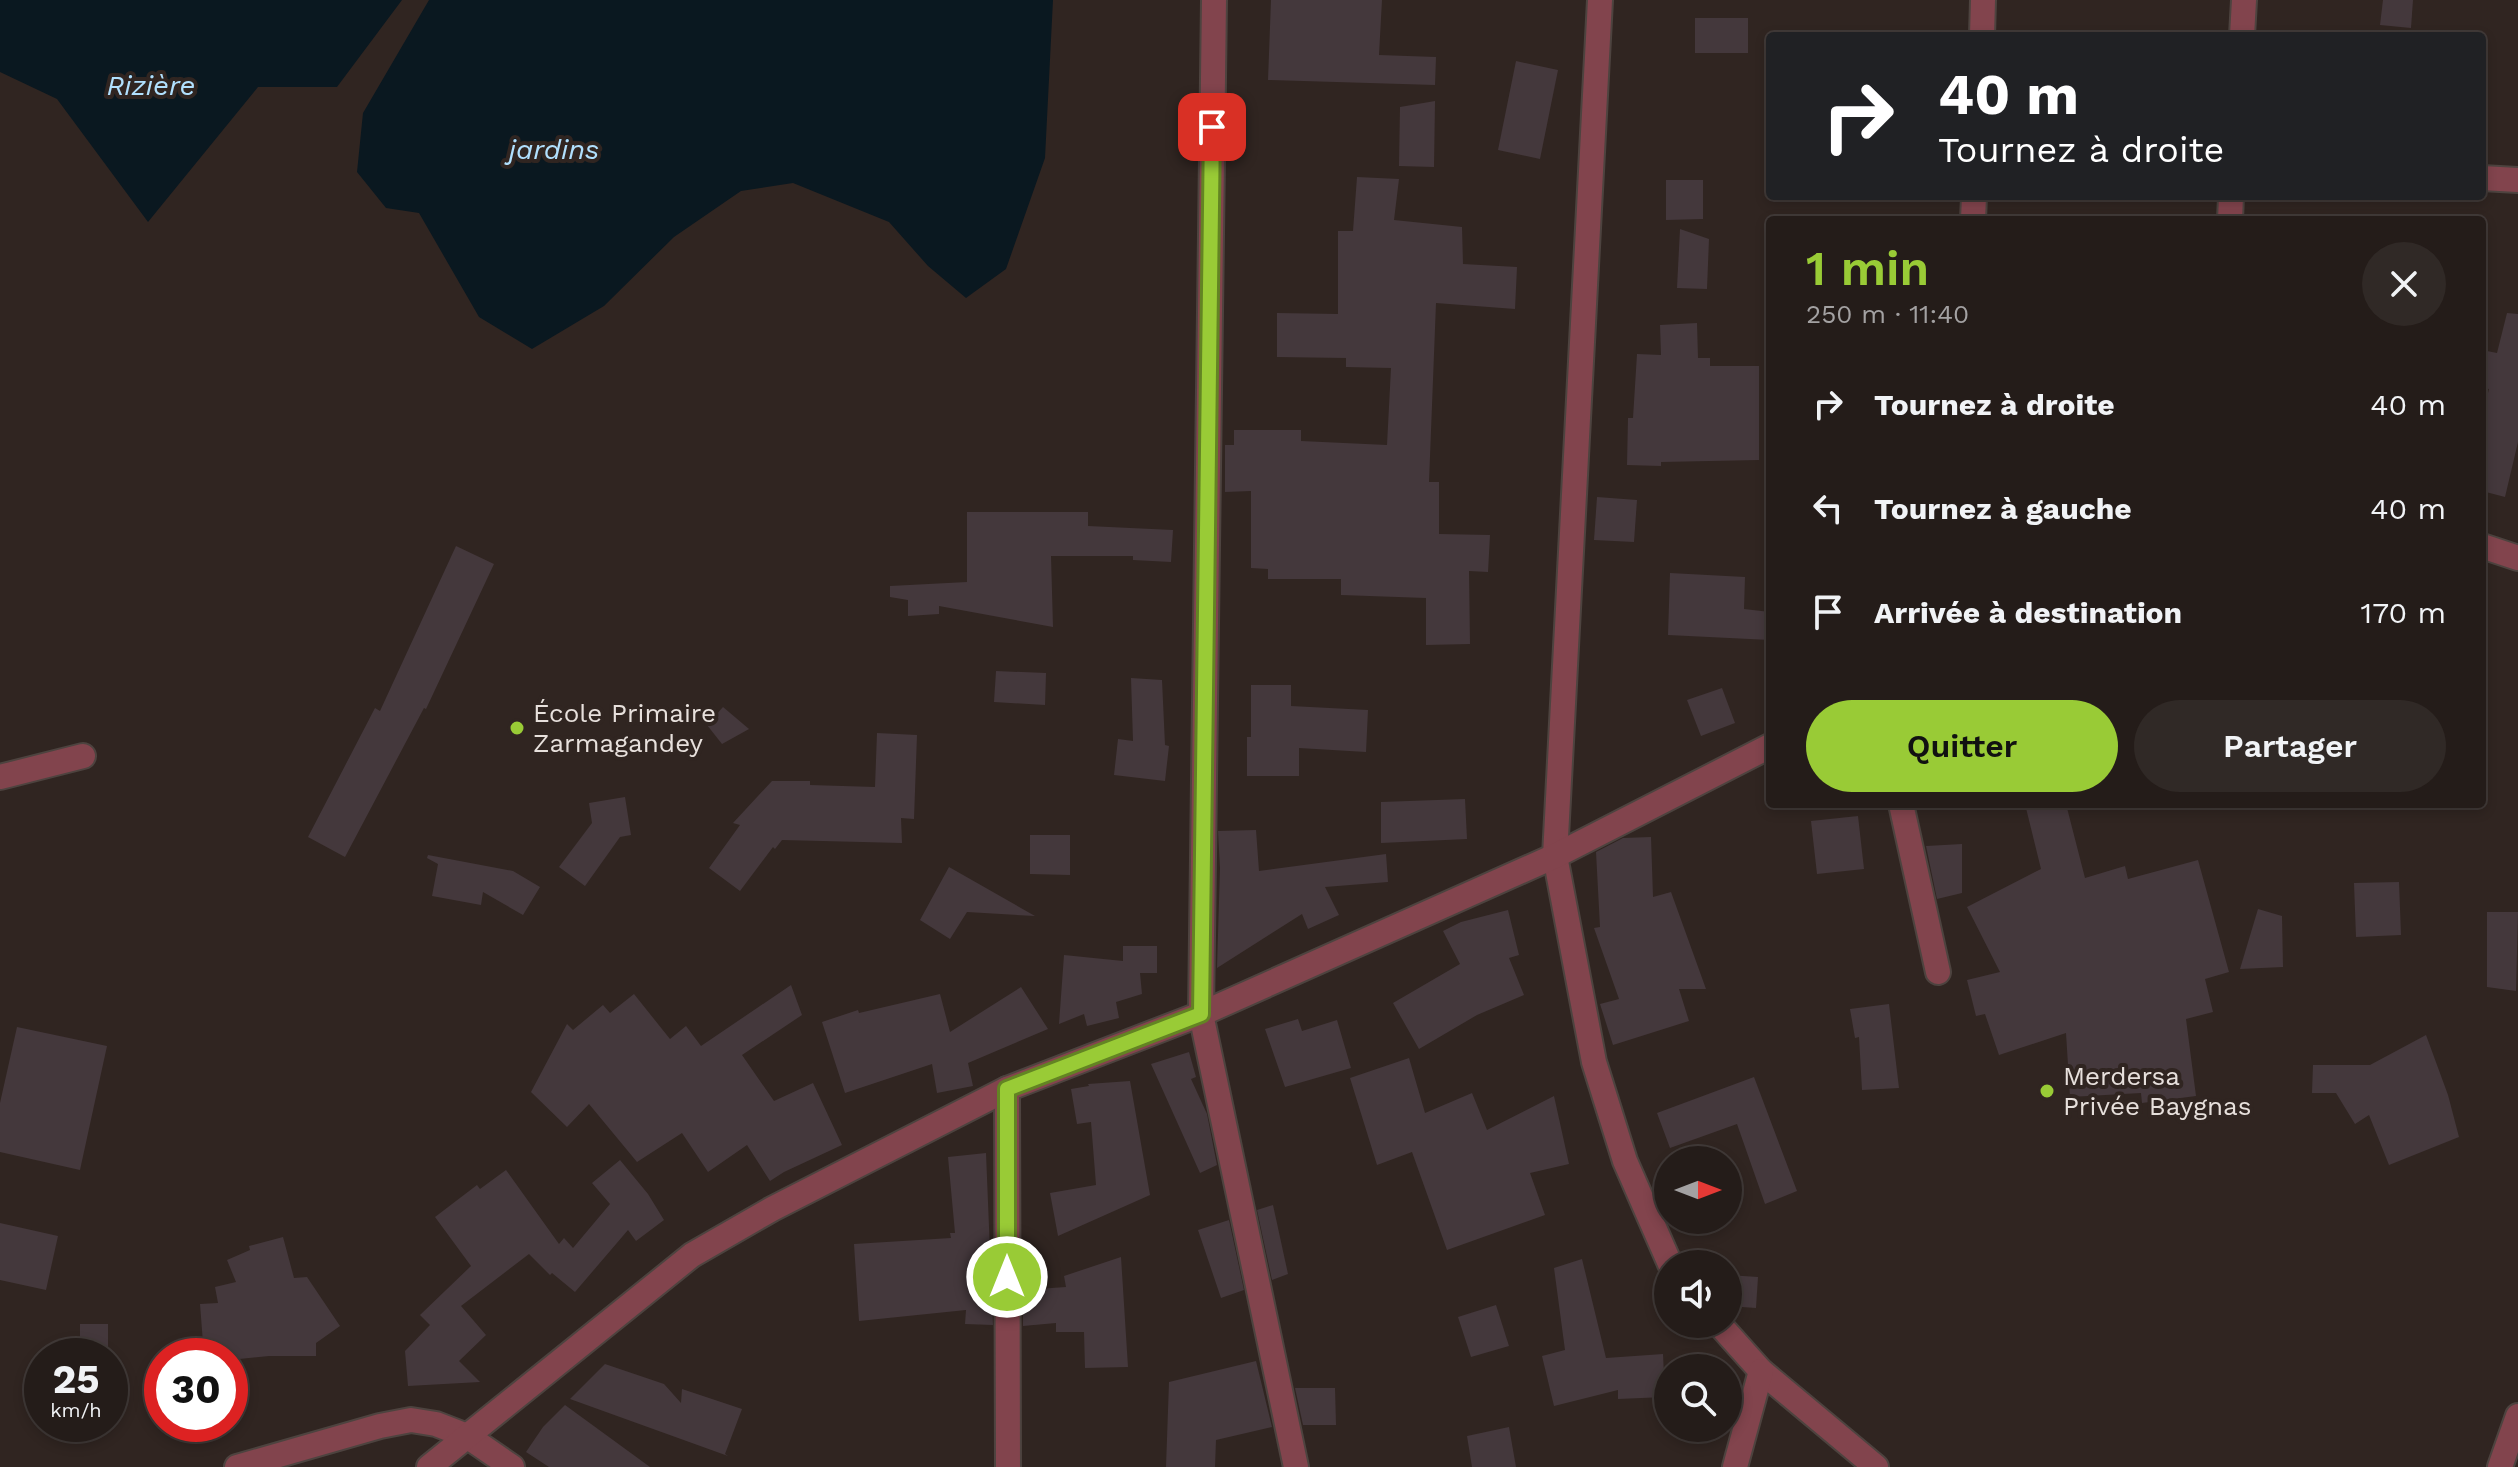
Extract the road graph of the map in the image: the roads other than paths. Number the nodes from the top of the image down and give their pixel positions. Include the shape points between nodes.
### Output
1 (1214, 0) edge
2 (1600, 0) edge
3 (1983, 0) edge
4 (2244, 0) edge
5 (1982, 32) edge
6 (2242, 32) edge
7 (2486, 178) edge
8 (2518, 180) edge
9 (2486, 547) edge
10 (2518, 558) edge
11 (1766, 748) edge
12 (83, 756) dead end
13 (0, 777) edge
14 (1902, 808) edge
15 (1555, 856) junction
16 (1938, 972) dead end
17 (1201, 1014) junction
18 (1007, 1089) junction
19 (1664, 1250) edge
20 (1732, 1338) edge
21 (1761, 1371) junction
22 (2518, 1416) edge
23 (467, 1436) junction
24 (237, 1467) edge
25 (429, 1467) edge
26 (512, 1467) edge
27 (1008, 1467) edge
28 (1296, 1467) edge
29 (1735, 1467) edge
30 (1876, 1467) edge
31 (2500, 1467) edge

1 - 17 street
2 - 15 street
3 - 5 street
4 - 6 street
7 - 8 street
9 - 10 street
11 - 15 street
12 - 13 street
14 - 16 street
15 - 17 street
15 - 19 street via 1594,1062 1625,1161
17 - 18 street
17 - 28 street
18 - 23 street via 692,1255
18 - 27 street
20 - 21 street
21 - 29 street
21 - 30 street
22 - 31 street
23 - 24 street via 411,1420
23 - 25 street
23 - 26 street

